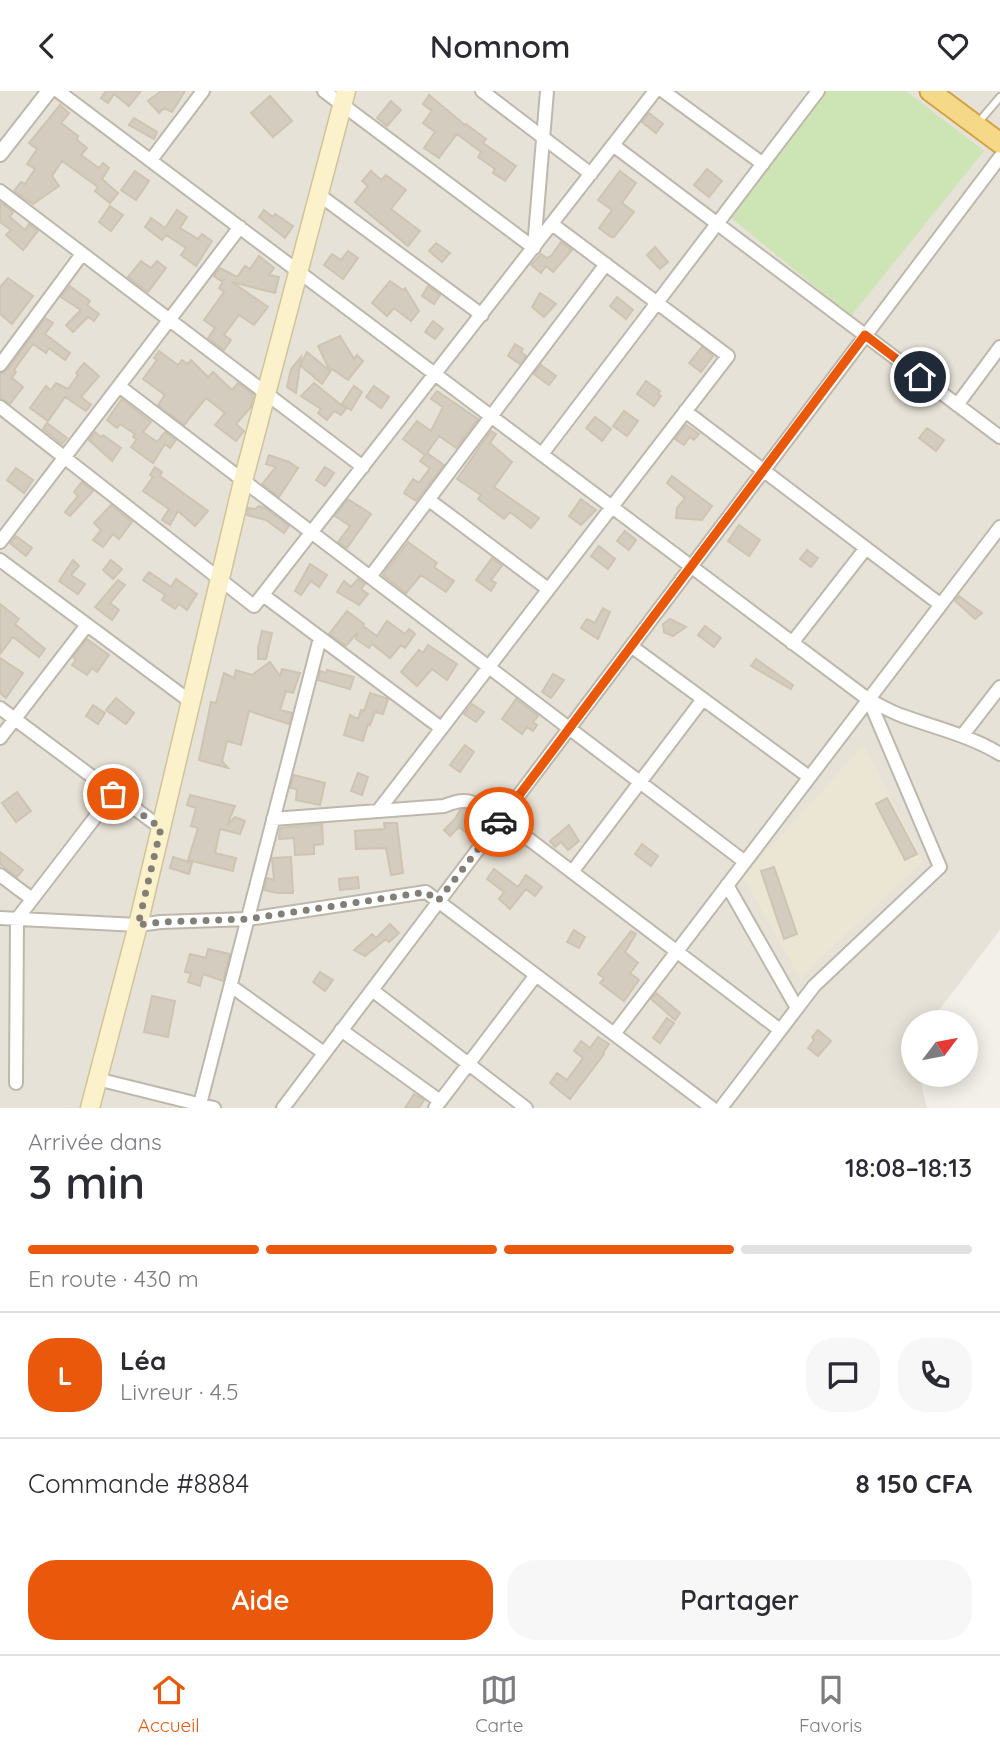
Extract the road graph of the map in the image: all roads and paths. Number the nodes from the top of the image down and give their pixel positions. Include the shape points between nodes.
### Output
1 (49, 91) edge
2 (58, 91) edge
3 (203, 91) edge
4 (324, 91) edge
5 (482, 91) edge
6 (547, 91) edge
7 (655, 91) edge
8 (663, 91) edge
9 (818, 91) edge
10 (930, 91) edge
11 (1000, 97) edge
12 (344, 98) edge
13 (975, 125) junction
14 (543, 137) junction
15 (1000, 143) edge
16 (613, 145) junction
17 (0, 154) edge
18 (1000, 157) edge
19 (151, 160) junction
20 (763, 164) junction
21 (591, 174) junction
22 (0, 191) edge
23 (318, 194) junction
24 (552, 224) junction
25 (717, 224) junction
26 (240, 227) junction
27 (534, 248) junction
28 (82, 254) junction
29 (606, 264) junction
30 (298, 271) junction
31 (657, 303) junction
32 (482, 315) junction
33 (169, 320) junction
34 (865, 335) junction
35 (1000, 347) edge
36 (0, 365) edge
37 (435, 374) junction
38 (119, 386) junction
39 (267, 394) junction
40 (957, 405) junction
41 (0, 407) edge
42 (685, 411) junction
43 (492, 417) junction
44 (1000, 437) edge
45 (541, 454) junction
46 (64, 457) junction
47 (363, 467) junction
48 (763, 471) junction
49 (243, 481) junction
50 (429, 500) junction
51 (612, 507) junction
52 (1000, 527) edge
53 (312, 533) junction
54 (0, 542) edge
55 (866, 548) junction
56 (0, 559) edge
57 (691, 566) junction
58 (370, 577) junction
59 (220, 578) junction
60 (548, 589) junction
61 (263, 595) junction
62 (941, 605) junction
63 (87, 625) junction
64 (320, 638) junction
65 (792, 643) junction
66 (631, 646) junction
67 (488, 667) junction
68 (1000, 687) edge
69 (703, 699) junction
70 (869, 700) junction
71 (191, 702) junction
72 (0, 708) edge
73 (15, 719) junction
74 (441, 728) junction
75 (569, 728) junction
76 (962, 736) junction
77 (0, 738) edge
78 (1000, 754) edge
79 (809, 777) junction
80 (640, 782) junction
81 (113, 794) junction
82 (377, 811) junction
83 (501, 818) junction
84 (273, 819) junction
85 (161, 828) junction
86 (745, 862) junction
87 (572, 872) junction
88 (0, 875) edge
89 (727, 885) junction
90 (32, 899) junction
91 (438, 901) junction
92 (0, 918) edge
93 (17, 919) junction
94 (248, 919) junction
95 (138, 925) junction
96 (677, 951) junction
97 (536, 975) junction
98 (230, 986) junction
99 (372, 990) junction
100 (797, 1008) junction
101 (341, 1030) junction
102 (780, 1030) junction
103 (614, 1034) junction
104 (324, 1053) junction
105 (468, 1064) junction
106 (97, 1079) junction
107 (16, 1083) dead end
108 (437, 1105) edge
109 (199, 1106) edge
110 (90, 1108) edge
111 (214, 1108) edge
112 (282, 1108) edge
113 (526, 1108) edge
114 (712, 1108) edge
115 (721, 1108) edge

1 - 17 street
2 - 19 street
3 - 19 street
4 - 12 street
5 - 14 street
6 - 14 street
7 - 16 street
8 - 20 street
9 - 20 street
10 - 13 highway
11 - 13 lane
12 - 23 main road
12 - 27 street
13 - 15 highway
14 - 21 street
14 - 27 street
16 - 21 street
16 - 25 street
18 - 34 street
19 - 26 street
20 - 25 street
21 - 24 street
22 - 28 street
23 - 30 main road
23 - 32 street
24 - 27 street
24 - 29 street
25 - 31 street
25 - 34 street
26 - 30 street
26 - 33 street
27 - 32 street
28 - 33 street
28 - 36 street
29 - 31 street
29 - 43 street
30 - 37 street
30 - 39 main road
31 - 42 street via 728,356
31 - 45 street
32 - 37 street
33 - 38 street
33 - 39 street
34 - 40 street
34 - 48 street
35 - 40 street
37 - 43 street
37 - 47 street
38 - 46 street
38 - 49 street
39 - 47 street
39 - 49 main road
40 - 44 street
41 - 46 street
42 - 48 street
42 - 51 street
43 - 45 street
43 - 50 street
45 - 51 street
46 - 54 street
46 - 59 street
47 - 53 street
48 - 55 street
48 - 57 street
49 - 53 street
49 - 59 main road
50 - 58 street
50 - 60 street
51 - 57 street
51 - 60 street
52 - 62 street
53 - 58 street
53 - 61 street
55 - 62 street
55 - 65 street
56 - 63 street
57 - 65 street
57 - 66 street
58 - 67 street
59 - 61 street via 254,606
59 - 71 main road
60 - 67 street
61 - 64 street
62 - 70 street
63 - 71 street
63 - 73 street
64 - 74 street
64 - 84 street
65 - 70 street
66 - 69 street
66 - 75 street
67 - 74 street
67 - 75 street
68 - 76 street
69 - 79 street
69 - 80 street
70 - 76 street
70 - 79 street
70 - 100 street via 940,867 814,986
71 - 85 main road
72 - 73 street
73 - 77 street
73 - 81 street
74 - 82 street
75 - 80 street
75 - 83 street
76 - 78 street
79 - 86 street
80 - 86 street
80 - 87 street
81 - 85 street
81 - 90 street
82 - 83 street via 444,806 461,799
82 - 84 street
83 - 87 street
83 - 91 street
84 - 94 street
85 - 95 main road
86 - 89 street
87 - 96 street
88 - 90 street
89 - 96 street
89 - 100 street
90 - 93 street
91 - 94 street via 426,892
91 - 97 street
91 - 99 street
92 - 93 street
93 - 95 street
93 - 107 street
94 - 95 street
94 - 98 street
95 - 106 main road
96 - 102 street
96 - 103 street
97 - 103 street
97 - 105 street
98 - 104 street
98 - 109 street
99 - 101 street
99 - 105 street
100 - 102 street
101 - 104 street
101 - 108 street
102 - 115 street
103 - 114 street
104 - 112 street
105 - 108 street
105 - 113 street
106 - 109 street
106 - 110 main road
109 - 111 street

